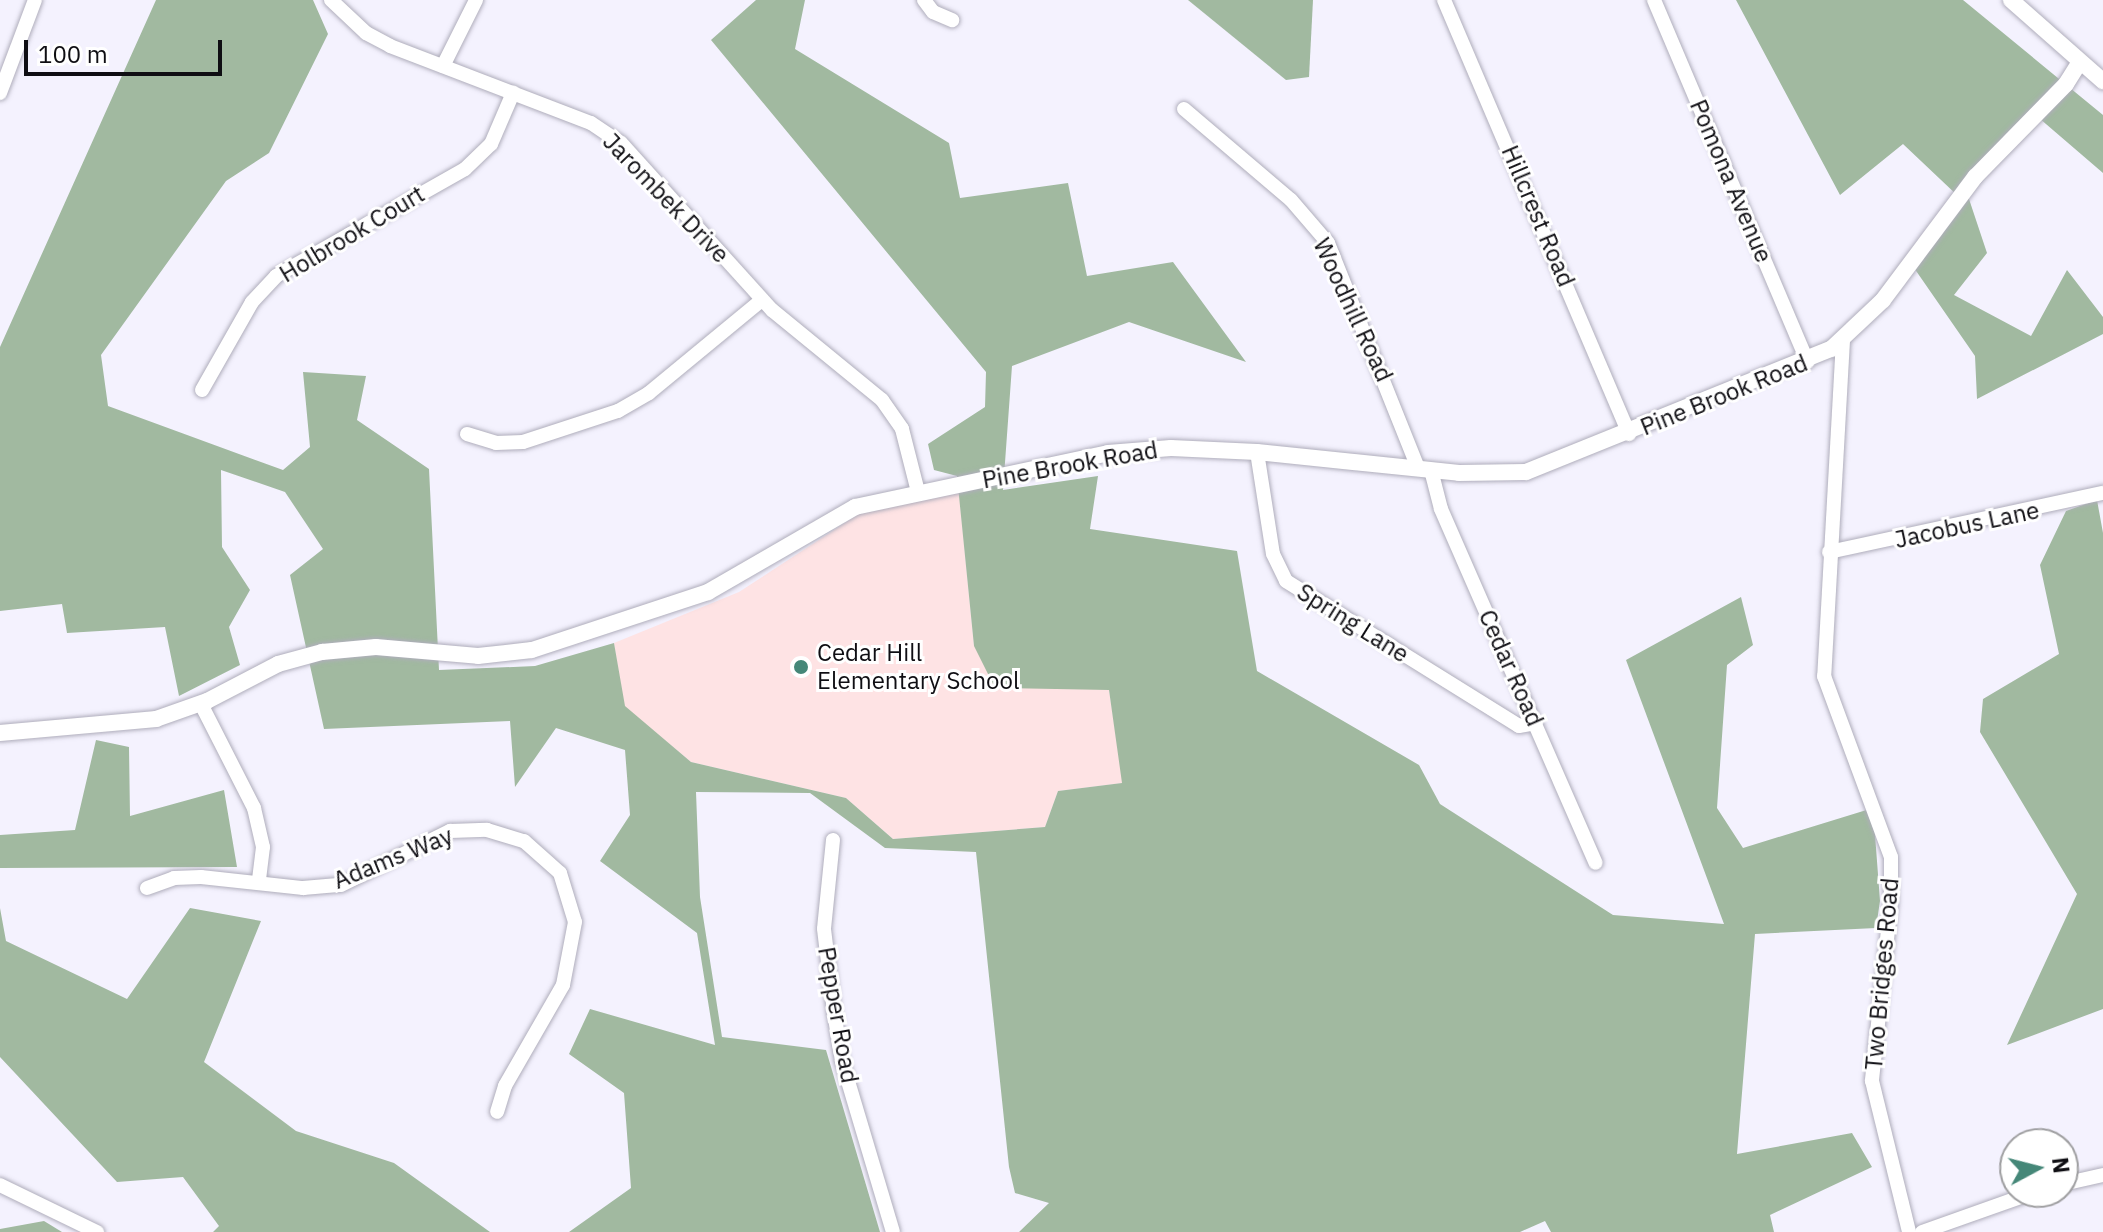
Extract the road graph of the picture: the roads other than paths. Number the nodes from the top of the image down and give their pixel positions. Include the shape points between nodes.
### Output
1 (35, 0) edge
2 (331, 0) edge
3 (476, 0) edge
4 (924, 0) edge
5 (1444, 0) edge
6 (1654, 0) edge
7 (2011, 0) edge
8 (952, 20) dead end
9 (2080, 62) junction
10 (443, 66) junction
11 (2103, 81) edge
12 (0, 93) edge
13 (513, 93) junction
14 (1184, 109) dead end
15 (762, 300) junction
16 (1843, 340) junction
17 (1808, 362) junction
18 (202, 390) dead end
19 (467, 434) dead end
20 (1629, 434) junction
21 (1257, 452) junction
22 (1424, 469) junction
23 (918, 492) junction
24 (2103, 493) edge
25 (1829, 552) junction
26 (201, 704) junction
27 (1536, 723) junction
28 (0, 733) edge
29 (833, 840) dead end
30 (1596, 863) dead end
31 (259, 881) junction
32 (147, 888) dead end
33 (497, 1112) dead end
34 (2103, 1175) edge
35 (2079, 1180) edge
36 (0, 1185) edge
37 (1999, 1205) edge
38 (97, 1232) edge
39 (893, 1232) edge
40 (1909, 1232) edge
41 (1922, 1232) edge

1 - 12 street
2 - 10 street, Jarombek Drive via 366,33
3 - 10 street
4 - 8 street via 933,12
5 - 20 street, Hillcrest Road
6 - 17 street, Pomona Avenue
7 - 9 street
9 - 11 street
9 - 16 street, Pine Brook Road via 2066,84 1979,173 1883,300
10 - 13 street, Jarombek Drive
13 - 15 street, Jarombek Drive via 591,123 621,143
13 - 18 street, Holbrook Court via 491,144 465,169 298,260 263,289
14 - 22 street, Woodhill Road via 1291,200 1328,243
15 - 19 street via 649,393 618,411 523,442 496,443
15 - 23 street, Jarombek Drive via 882,400 902,429
16 - 17 street, Pine Brook Road
16 - 25 street, Two Bridges Road
17 - 20 street, Pine Brook Road
20 - 22 street, Pine Brook Road via 1526,472
21 - 22 street, Pine Brook Road
21 - 23 street, Pine Brook Road via 1144,449
21 - 27 street, Spring Lane via 1273,554 1286,581 1519,726
22 - 27 street, Cedar Road
23 - 26 street, Pine Brook Road via 833,516 708,592 532,650 478,656 376,647 322,652 278,664
24 - 25 street, Jacobus Lane
25 - 40 street, Two Bridges Road via 1824,676 1891,857 1872,1081
26 - 28 street, Pine Brook Road via 156,719
26 - 31 street via 261,829
27 - 30 street, Cedar Road
29 - 39 street, Pepper Road via 824,929 834,1012 842,1061
31 - 32 street, Adams Way via 174,878
31 - 33 street, Adams Way via 303,888 341,885 450,831 487,830 524,841 560,873 575,922 563,985 505,1086
34 - 35 street
36 - 38 street
37 - 41 street

